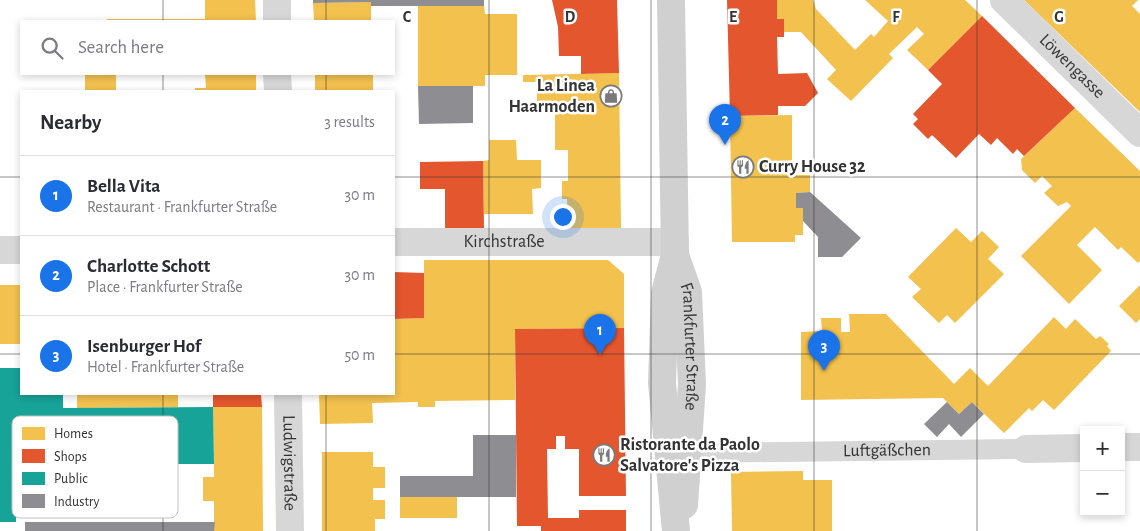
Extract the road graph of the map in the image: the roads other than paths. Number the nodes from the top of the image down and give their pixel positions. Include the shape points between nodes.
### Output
1 (277, 0) edge
2 (671, 0) edge
3 (1004, 0) edge
4 (277, 20) edge
5 (278, 75) edge
6 (278, 90) edge
7 (1140, 133) edge
8 (395, 242) edge
9 (675, 249) junction
10 (0, 250) edge
11 (20, 250) edge
12 (288, 395) edge
13 (1125, 447) edge
14 (1140, 447) edge
15 (1080, 448) edge
16 (1026, 449) joint
17 (689, 453) junction
18 (290, 531) edge
19 (676, 531) edge
20 (682, 531) edge

1 - 4 street
2 - 9 main road, Frankfurter Straße
3 - 7 street, Löwengasse
5 - 6 street
8 - 9 street, Kirchstraße
9 - 17 main road, Frankfurter Straße via 688,292 692,384
9 - 19 main road, Frankfurter Straße via 665,293 662,383
10 - 11 street
12 - 18 street, Ludwigstraße
13 - 14 street
15 - 16 street, Luftgäßchen
16 - 17 lane, Luftgäßchen
17 - 20 main road, Frankfurter Straße

